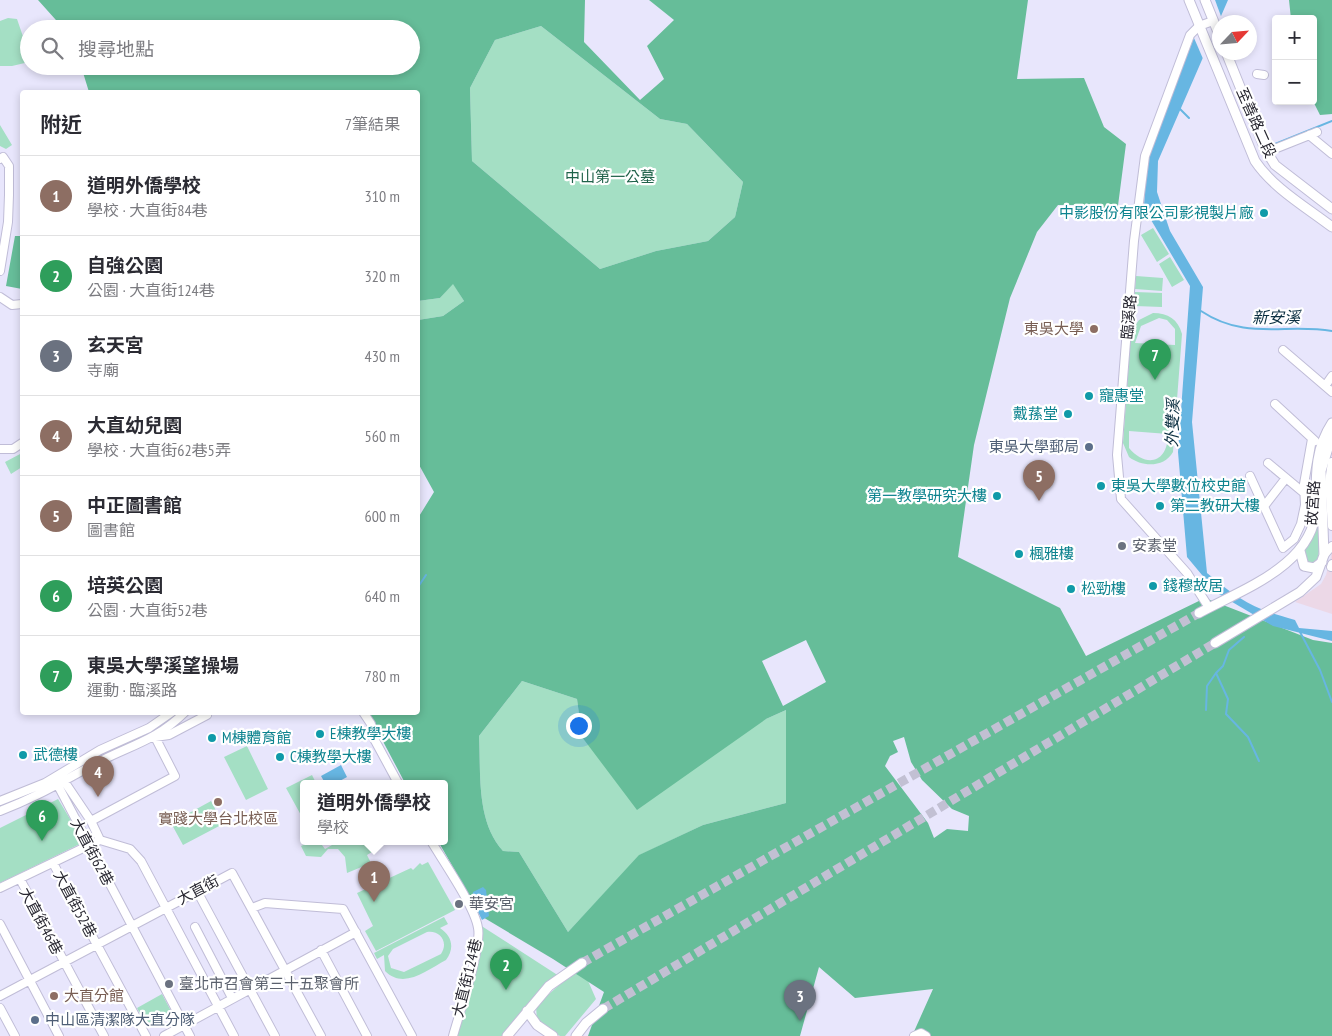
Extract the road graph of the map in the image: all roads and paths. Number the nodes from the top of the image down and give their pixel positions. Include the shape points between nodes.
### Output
1 (1189, 0) edge
2 (1205, 1) edge
3 (1212, 18) edge
4 (1212, 21) edge
5 (1199, 26) junction
6 (1229, 60) edge
7 (1317, 132) dead end
8 (1309, 136) junction
9 (1267, 152) junction
10 (1332, 154) edge
11 (2, 158) edge
12 (1332, 209) edge
13 (1332, 227) edge
14 (0, 271) edge
15 (0, 297) edge
16 (20, 304) edge
17 (1283, 350) dead end
18 (1332, 376) edge
19 (1325, 386) junction
20 (1332, 392) edge
21 (1275, 404) dead end
22 (1332, 423) edge
23 (1332, 436) edge
24 (1312, 439) junction
25 (20, 444) edge
26 (0, 449) edge
27 (1328, 455) edge
28 (1268, 463) dead end
29 (1250, 476) dead end
30 (1286, 478) junction
31 (1304, 492) junction
32 (1265, 505) junction
33 (1332, 526) edge
34 (1300, 551) junction
35 (1327, 553) edge
36 (1206, 603) dead end
37 (1199, 613) tunnel mouth
38 (1215, 643) tunnel mouth
39 (168, 715) edge
40 (182, 715) edge
41 (207, 715) edge
42 (366, 715) edge
43 (155, 738) junction
44 (57, 776) junction
45 (396, 780) edge
46 (61, 784) junction
47 (0, 801) edge
48 (0, 811) edge
49 (90, 821) junction
50 (100, 840) junction
51 (88, 845) junction
52 (433, 845) edge
53 (53, 863) junction
54 (20, 879) junction
55 (0, 888) edge
56 (197, 891) junction
57 (166, 908) junction
58 (252, 908) junction
59 (0, 924) edge
60 (131, 926) junction
61 (195, 927) dead end
62 (356, 932) junction
63 (97, 944) junction
64 (321, 950) junction
65 (63, 962) junction
66 (582, 963) tunnel mouth
67 (285, 970) junction
68 (29, 980) junction
69 (250, 989) junction
70 (1, 994) edge
71 (232, 998) junction
72 (218, 1006) junction
73 (0, 1008) edge
74 (603, 1009) tunnel mouth
75 (527, 1011) junction
76 (184, 1025) junction
77 (15, 1036) edge
78 (60, 1036) edge
79 (104, 1036) edge
80 (146, 1036) edge
81 (164, 1036) edge
82 (190, 1036) edge
83 (234, 1036) edge
84 (274, 1036) edge
85 (321, 1036) edge
86 (367, 1036) edge
87 (412, 1036) edge
88 (453, 1036) edge
89 (508, 1036) edge
90 (553, 1036) edge
91 (576, 1036) edge
92 (914, 1036) edge
93 (926, 1036) edge

1 - 5 main road, 至善路二段
2 - 3 main road
4 - 5 street
5 - 13 main road, 至善路二段 via 1251,154 1262,171
5 - 36 street, 臨溪路 via 1190,35 1145,156 1134,241 1117,455 1121,499 1187,573
6 - 9 main road, 至善路二段
7 - 8 street
8 - 9 street
8 - 10 street
9 - 12 main road, 至善路二段 via 1285,174
11 - 14 street via 9,166 9,204
15 - 16 street via 12,305
17 - 19 street
18 - 19 street
19 - 20 street
21 - 24 street
22 - 27 main road, 故宮路
23 - 27 main road, 故宮路
24 - 27 street
24 - 31 street
25 - 26 street via 13,449
27 - 33 street
27 - 34 main road, 故宮路 via 1316,469 1315,519
27 - 35 main road, 故宮路 via 1321,471
28 - 30 street
29 - 32 street
30 - 31 street
30 - 32 street
31 - 32 street via 1301,524 1294,539 1283,548
34 - 35 main road via 1304,566 1314,568
34 - 37 main road, 故宮路 via 1275,571
35 - 38 main road, 故宮路 via 1311,584
39 - 44 street
40 - 43 street
41 - 43 street via 169,735
42 - 45 street via 372,735
43 - 46 street via 92,765
43 - 49 street via 175,776
44 - 46 street
44 - 47 street
46 - 48 street
46 - 49 street
46 - 51 street, 大直街62巷
49 - 50 street
50 - 51 street
50 - 57 street via 130,849
51 - 53 street
51 - 60 street, 大直街62巷
52 - 88 street, 大直街124巷 via 478,928 478,942
53 - 54 street
53 - 63 street, 大直街52巷
54 - 55 street
54 - 65 street, 大直街46巷
56 - 57 street, 大直街
56 - 58 street, 大直街 via 232,872
56 - 69 street
57 - 60 street, 大直街
57 - 72 street
58 - 62 street via 265,903 343,909
58 - 67 street, 大直街
59 - 68 street
60 - 63 street, 大直街
60 - 76 street, 大直街62巷
61 - 71 street
62 - 64 street
62 - 87 street
63 - 65 street, 大直街
63 - 80 street, 大直街52巷
64 - 67 street
64 - 86 street
65 - 68 street, 大直街
65 - 79 street, 大直街46巷
66 - 75 main road via 549,986
67 - 69 street
67 - 85 street, 大直街
68 - 70 street, 大直街
68 - 78 street
69 - 71 street
69 - 84 street
71 - 72 street
72 - 76 street
72 - 83 street
73 - 77 street
74 - 91 main road
75 - 89 main road
75 - 90 main road via 537,1025
76 - 81 street
76 - 82 street, 大直街62巷
92 - 93 street via 921,1033

